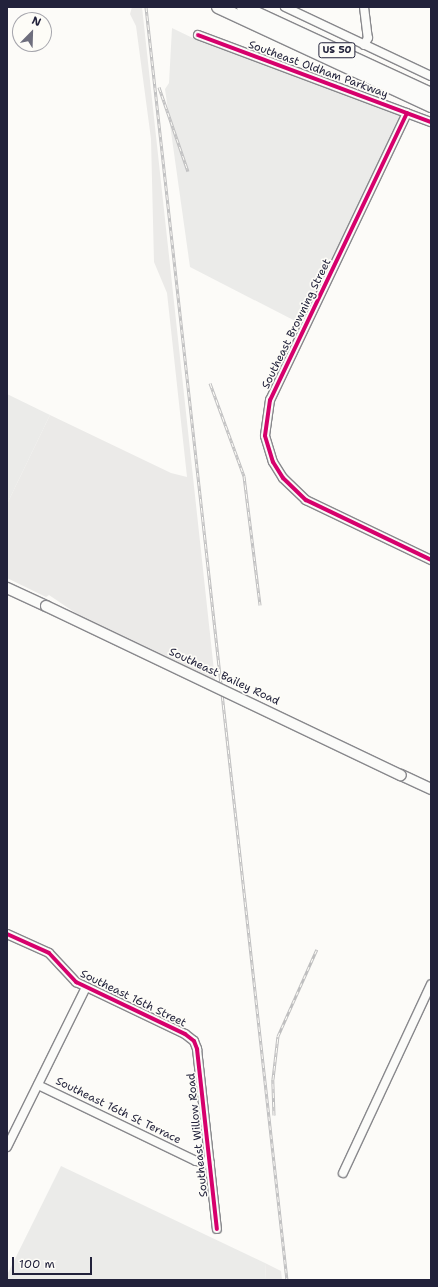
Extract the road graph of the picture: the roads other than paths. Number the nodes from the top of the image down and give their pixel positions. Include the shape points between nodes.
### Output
1 (218, 7) edge
2 (243, 7) edge
3 (284, 7) edge
4 (364, 7) edge
5 (198, 35) dead end
6 (364, 45) junction
7 (431, 76) edge
8 (431, 94) edge
9 (431, 106) edge
10 (407, 113) junction
11 (431, 122) edge
12 (431, 560) edge
13 (7, 588) edge
14 (431, 789) edge
15 (7, 934) edge
16 (431, 984) edge
17 (86, 987) junction
18 (194, 1041) joint
19 (38, 1085) junction
20 (7, 1147) edge
21 (210, 1163) junction
22 (342, 1173) dead end
23 (217, 1229) dead end

1 - 9 highway, US 50
2 - 8 highway, US 50
3 - 6 street
4 - 6 street via 368,38
5 - 10 street, Southeast Oldham Parkway
6 - 7 street
10 - 11 street, Southeast Oldham Parkway
10 - 12 street, Southeast Browning Street via 270,400 265,436 273,462 283,478 306,500
13 - 14 main road, Southeast Bailey Road, bridge
15 - 17 street, Southeast 16th Street via 49,953 59,961 71,978
16 - 22 street
17 - 18 street, Southeast 16th Street via 185,1034
17 - 19 street
18 - 21 street, Southeast Willow Road
19 - 20 street
19 - 21 street, Southeast 16th St Terrace via 196,1161
21 - 23 street, Southeast Willow Road

